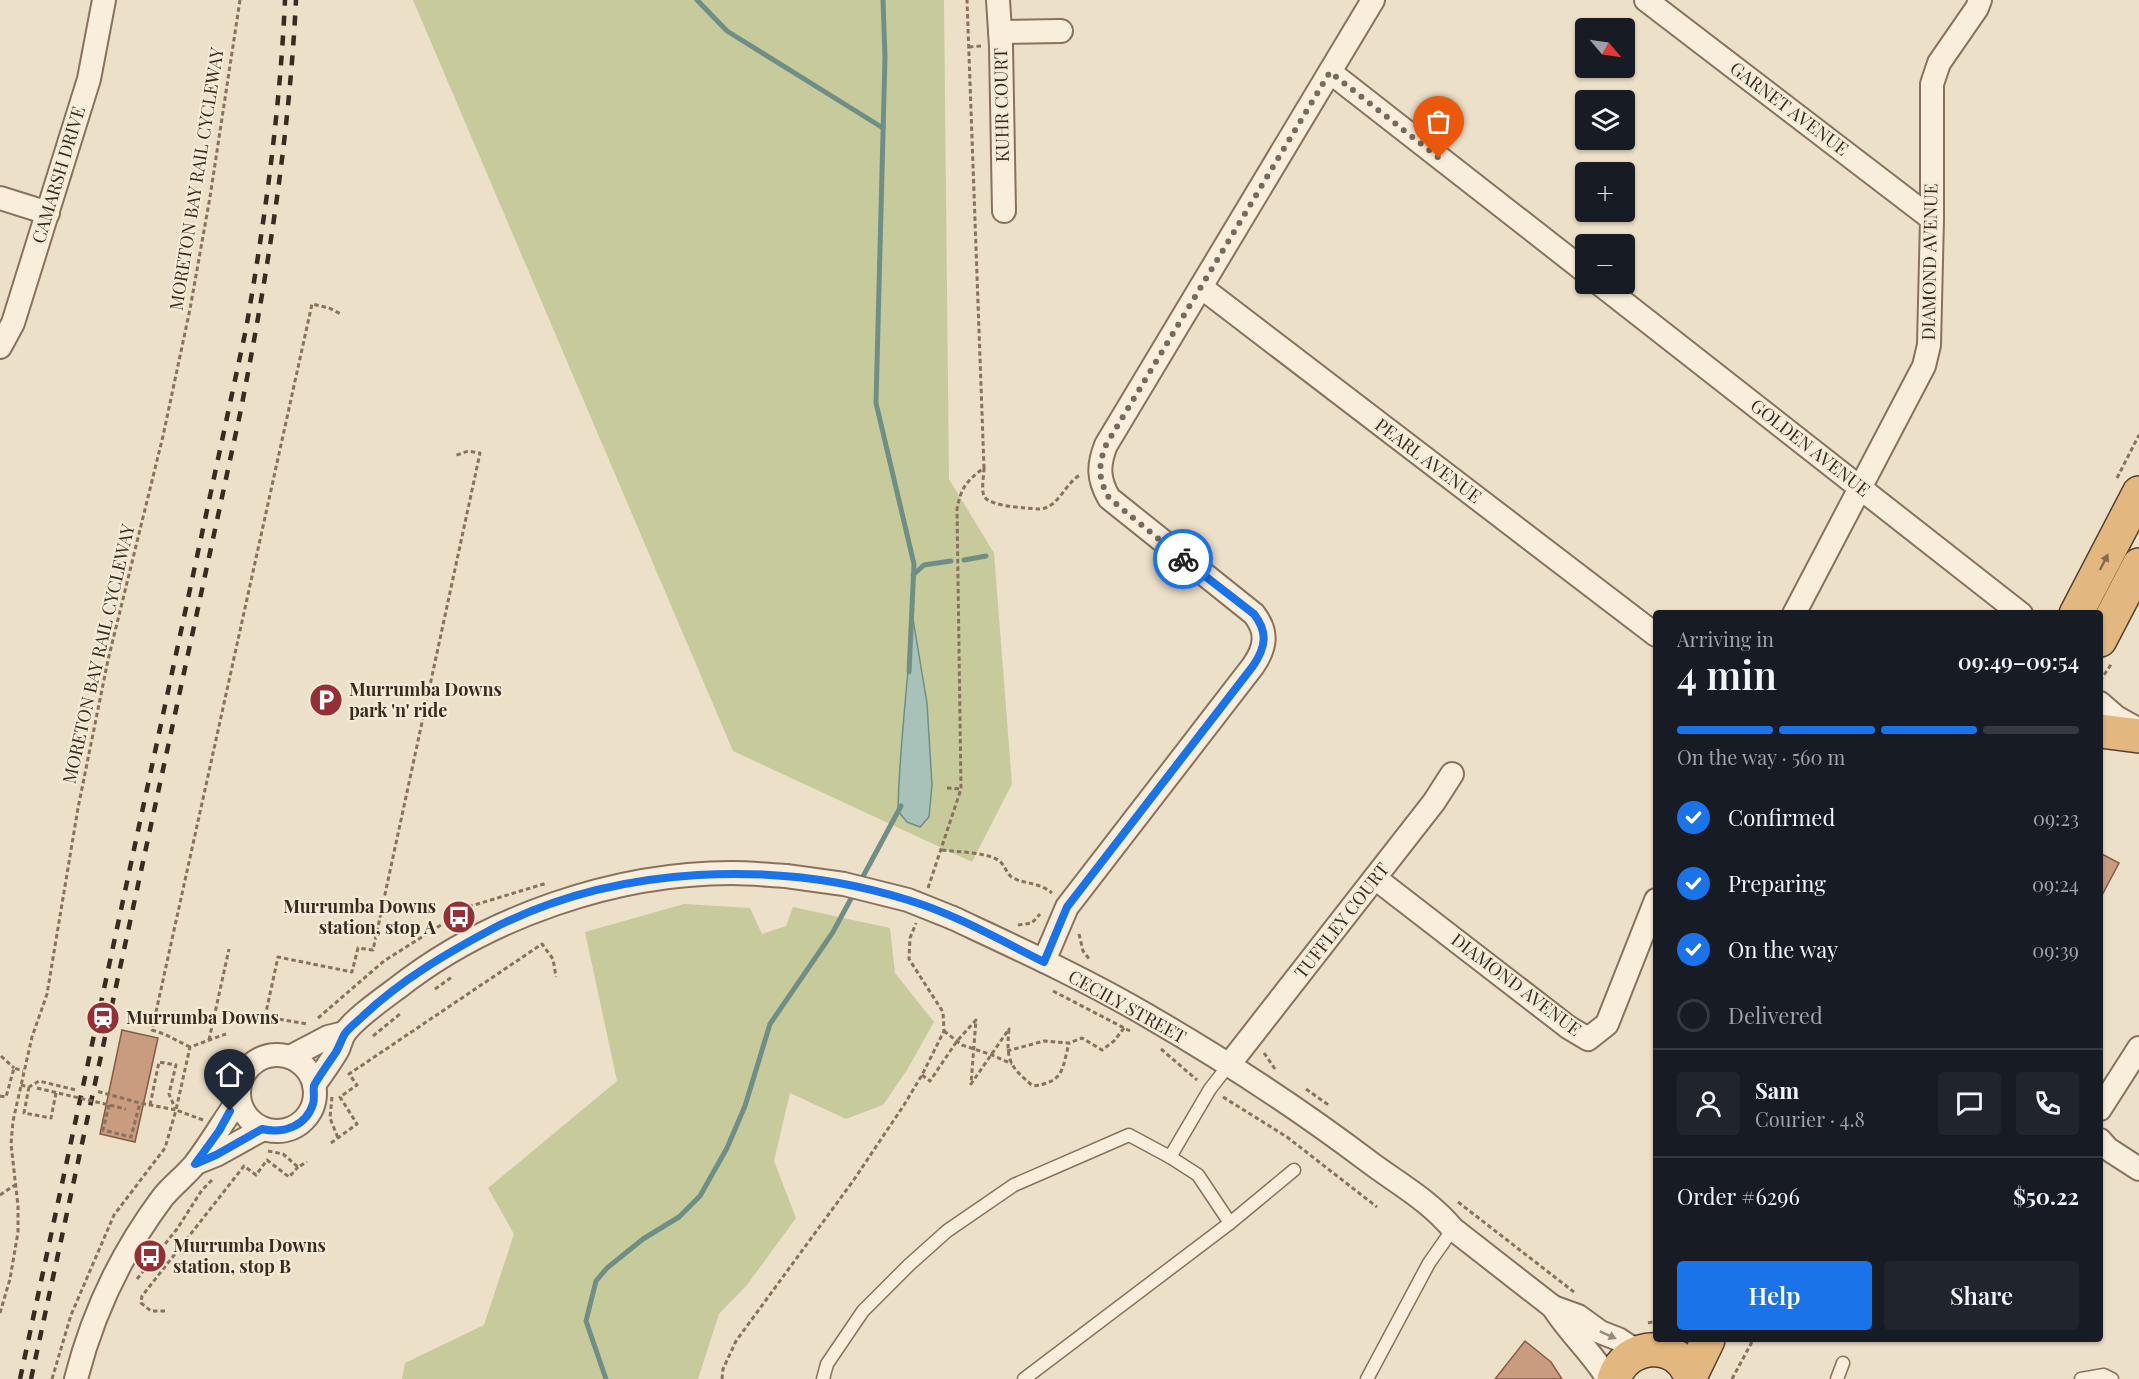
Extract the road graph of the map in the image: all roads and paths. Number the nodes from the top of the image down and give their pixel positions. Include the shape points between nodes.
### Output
1 (104, 0) edge
2 (240, 0) edge
3 (967, 0) edge
4 (998, 0) edge
5 (1373, 0) edge
6 (1646, 0) edge
7 (1980, 0) edge
8 (1061, 31) dead end
9 (1000, 32) junction
10 (1330, 72) junction
11 (0, 198) edge
12 (1004, 211) dead end
13 (48, 213) junction
14 (1932, 219) junction
15 (1575, 264) edge
16 (1201, 287) junction
17 (1613, 294) edge
18 (340, 314) dead end
19 (0, 346) edge
20 (454, 456) dead end
21 (984, 468) junction
22 (1099, 472) junction
23 (1860, 487) junction
24 (2139, 493) edge
25 (2139, 565) edge
26 (1796, 610) edge
27 (2016, 610) edge
28 (2078, 610) edge
29 (1653, 633) edge
30 (2103, 634) edge
31 (2103, 706) edge
32 (2139, 730) edge
33 (2103, 731) edge
34 (2139, 736) edge
35 (1452, 774) dead end
36 (947, 788) dead end
37 (961, 789) junction
38 (1375, 878) junction
39 (1053, 894) dead end
40 (1653, 908) edge
41 (1060, 921) junction
42 (1016, 925) dead end
43 (910, 938) dead end
44 (229, 949) dead end
45 (1044, 962) junction
46 (453, 976) dead end
47 (556, 977) dead end
48 (434, 989) dead end
49 (1052, 990) dead end
50 (406, 1009) dead end
51 (265, 1017) junction
52 (258, 1021) dead end
53 (311, 1024) dead end
54 (1124, 1028) junction
55 (944, 1031) junction
56 (344, 1033) junction
57 (1132, 1033) dead end
58 (226, 1034) dead end
59 (370, 1038) dead end
60 (209, 1040) junction
61 (957, 1041) junction
62 (1069, 1043) junction
63 (190, 1047) junction
64 (1158, 1047) dead end
65 (2139, 1048) edge
66 (974, 1050) junction
67 (1007, 1051) junction
68 (992, 1055) junction
69 (0, 1056) edge
70 (290, 1057) junction
71 (1012, 1064) junction
72 (1228, 1066) junction
73 (14, 1068) junction
74 (23, 1071) junction
75 (922, 1074) junction
76 (21, 1085) junction
77 (29, 1087) junction
78 (37, 1088) dead end
79 (323, 1089) junction
80 (1210, 1089) junction
81 (76, 1090) dead end
82 (96, 1091) dead end
83 (56, 1093) junction
84 (0, 1096) edge
85 (239, 1099) junction
86 (140, 1103) junction
87 (2103, 1104) edge
88 (109, 1105) junction
89 (150, 1105) junction
90 (164, 1108) dead end
91 (126, 1109) dead end
92 (176, 1110) junction
93 (203, 1121) dead end
94 (338, 1138) junction
95 (263, 1140) junction
96 (332, 1143) dead end
97 (2103, 1143) edge
98 (1170, 1157) junction
99 (307, 1162) dead end
100 (195, 1164) junction
101 (298, 1167) junction
102 (2139, 1169) edge
103 (1294, 1170) dead end
104 (213, 1178) dead end
105 (15, 1185) junction
106 (0, 1195) edge
107 (1377, 1208) dead end
108 (1230, 1223) junction
109 (1453, 1228) junction
110 (136, 1281) dead end
111 (1553, 1307) junction
112 (165, 1311) dead end
113 (0, 1312) edge
114 (1707, 1342) edge
115 (1752, 1342) edge
116 (1656, 1347) edge
117 (1843, 1363) dead end
118 (1691, 1377) edge
119 (76, 1379) edge
120 (722, 1379) edge
121 (824, 1379) edge
122 (1024, 1379) edge
123 (1367, 1379) edge
124 (1608, 1379) edge
125 (1614, 1379) edge
126 (1732, 1379) edge
127 (1837, 1379) edge
128 (2081, 1379) edge
129 (2112, 1379) edge

1 - 13 street, CAMARSH DRIVE via 89,79
2 - 74 path, MORETON BAY RAIL CYCLEWAY via 188,320 108,660 46,994
3 - 21 path
4 - 9 street, KUHR COURT
5 - 10 street
6 - 14 street, GARNET AVENUE
7 - 14 street, DIAMOND AVENUE via 1939,63 1932,84
8 - 9 street
9 - 12 street, KUHR COURT
10 - 15 street
10 - 16 street
11 - 13 street
13 - 19 street, CAMARSH DRIVE via 13,323
14 - 23 street, DIAMOND AVENUE via 1929,345 1924,366
16 - 22 street via 1106,445
16 - 29 street, PEARL AVENUE
17 - 23 street, GOLDEN AVENUE
18 - 63 path via 312,304 152,1030
20 - 51 path via 468,451 480,453 373,950 358,948 352,972 278,957
21 - 22 path via 986,500 1039,509 1052,505 1074,478 1085,472
21 - 37 path via 960,492 957,510
22 - 41 street via 1102,486 1117,507 1254,614 1264,633 1264,645 1253,666 1074,897
23 - 26 street, DIAMOND AVENUE
23 - 27 street, GOLDEN AVENUE
28 -> 24 highway
25 - 30 highway
31 - 32 street
33 - 34 highway
35 - 38 street, TUFFLEY COURT
36 - 37 path
37 - 39 path via 942,850 999,860 1010,876 1042,885
38 - 40 street, DIAMOND AVENUE via 1588,1039 1607,1024
38 - 72 street, TUFFLEY COURT
41 - 42 path via 1042,912 1032,923
41 - 45 street
43 - 55 path via 909,959 943,1012
44 - 60 path
45 - 56 street, CECILY STREET, bridge via 908,900 844,884 730,873 676,877 606,888 546,906 495,928 409,978
45 - 72 street, CECILY STREET via 1147,1015
46 - 48 path
47 - 94 path via 553,958 542,944 349,1074 357,1085 340,1097 357,1124
49 - 54 path
50 - 59 path
51 - 52 path
51 - 53 path
54 - 57 path
54 - 62 path via 1102,1050 1082,1038
55 - 61 path
55 - 75 path
56 - 70 street
56 - 79 street
58 - 60 path
60 - 63 path
61 - 66 path
61 - 66 path via 976,1020
61 - 75 path via 930,1081
62 - 67 path via 1044,1041
62 - 71 path via 1061,1074 1050,1084 1033,1086
63 - 92 path
64 - 80 path via 1189,1076
65 - 87 street
66 - 68 path
66 - 68 path via 972,1084
67 - 68 path via 1009,1029
67 - 71 path
68 - 71 path
69 - 73 path
70 - 79 street via 306,1068
70 - 85 street via 270,1055 252,1064 240,1080
72 - 80 lane
72 - 109 street, CECILY STREET via 1325,1128 1424,1200
73 - 74 path
73 - 84 path via 6,1097
74 - 76 path, MORETON BAY RAIL CYCLEWAY
75 - 120 path via 853,1181 736,1341
76 - 77 path
76 - 105 path, MORETON BAY RAIL CYCLEWAY via 11,1144
77 - 81 path via 39,1081
77 - 83 path via 24,1113 51,1118
78 - 83 path, bridge
79 - 94 path
79 - 95 street via 305,1119 289,1129 271,1131
80 - 98 lane
80 - 107 path via 1287,1137
82 - 86 path
83 - 88 path, bridge
85 - 95 street via 246,1117
85 - 100 street
86 - 88 path via 131,1137 103,1130
86 - 89 path
88 - 91 path, bridge
89 - 90 path
89 - 92 path via 159,1062 176,1065 169,1094
92 - 93 path
94 - 96 path
95 - 100 street
95 - 101 path
97 - 102 street
98 - 108 lane via 1198,1175
98 - 121 lane via 1129,1135 1014,1185 947,1231 863,1311 827,1364
99 - 101 path
100 - 119 street via 159,1203 113,1275 94,1318
101 - 112 path via 289,1177 267,1160 256,1175 244,1166 142,1296 141,1304 151,1311
103 - 108 lane
104 - 110 path
105 - 106 path
105 - 113 path, MORETON BAY RAIL CYCLEWAY via 17,1240
108 - 122 lane
109 - 111 street, CECILY STREET
109 - 123 lane
111 -> 116 street, CECILY STREET via 1618,1339
111 - 124 street, CECILY STREET
114 - 118 highway
115 - 126 path
116 - 118 highway via 1678,1358
116 - 125 highway via 1626,1359
117 - 127 lane
128 - 129 lane via 2104,1375

